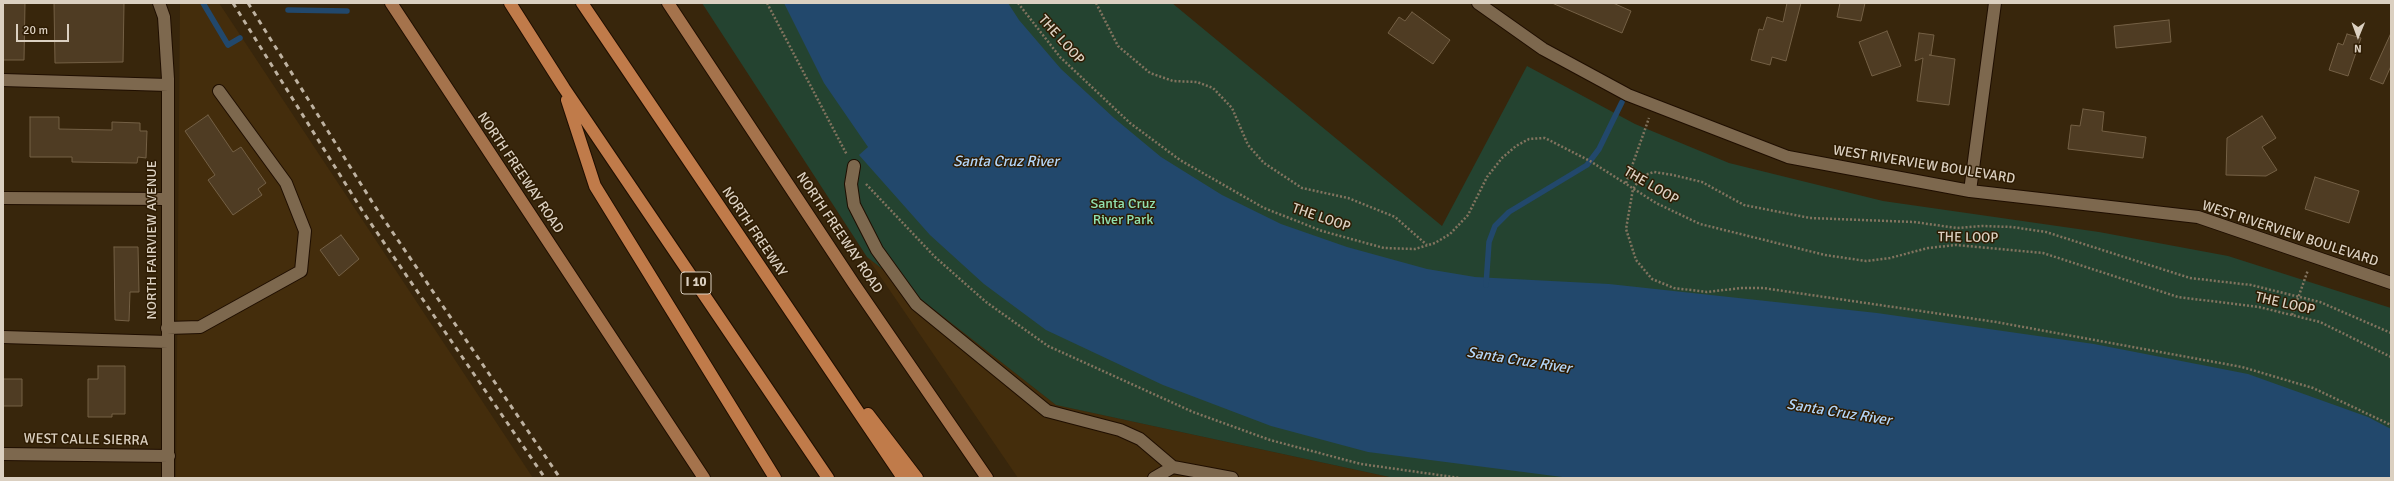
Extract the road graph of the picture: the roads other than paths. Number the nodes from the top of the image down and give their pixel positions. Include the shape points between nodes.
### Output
1 (159, 3) edge
2 (391, 3) edge
3 (510, 3) edge
4 (582, 3) edge
5 (668, 3) edge
6 (1478, 3) edge
7 (1995, 3) edge
8 (3, 80) edge
9 (168, 85) junction
10 (564, 88) junction
11 (219, 91) dead end
12 (854, 166) road end
13 (1970, 191) junction
14 (3, 198) edge
15 (167, 199) junction
16 (2391, 283) edge
17 (784, 303) junction
18 (167, 328) junction
19 (3, 337) edge
20 (168, 342) junction
21 (3, 454) edge
22 (169, 456) junction
23 (1173, 467) junction
24 (168, 478) edge
25 (704, 478) edge
26 (775, 478) edge
27 (828, 478) edge
28 (903, 478) edge
29 (917, 478) edge
30 (987, 478) edge
31 (1154, 478) edge
32 (1232, 478) edge

1 - 9 street, NORTH FAIRVIEW AVENUE via 164,17
2 - 25 main road, NORTH FREEWAY ROAD
3 - 10 highway, I 10
4 - 17 highway, NORTH FREEWAY
5 - 30 main road, NORTH FREEWAY ROAD via 854,284
6 - 13 street, WEST RIVERVIEW BOULEVARD via 1543,49 1628,95 1788,157
7 - 13 street
8 - 9 street
9 - 15 street, NORTH FAIRVIEW AVENUE
10 - 26 highway via 595,186
10 - 27 highway, I 10
11 - 18 street via 286,183 305,231 301,271 200,327
12 - 23 street via 851,184 854,205 876,250 916,304 1047,411 1127,433 1140,439
13 - 16 street, WEST RIVERVIEW BOULEVARD via 2198,217
14 - 15 street
15 - 18 street, NORTH FAIRVIEW AVENUE
17 - 28 highway, NORTH FREEWAY
17 - 29 highway
18 - 20 street, NORTH FAIRVIEW AVENUE
19 - 20 street
20 - 22 street, NORTH FAIRVIEW AVENUE
21 - 22 street, WEST CALLE SIERRA
22 - 24 street, NORTH FAIRVIEW AVENUE
23 - 31 street
23 - 32 street

